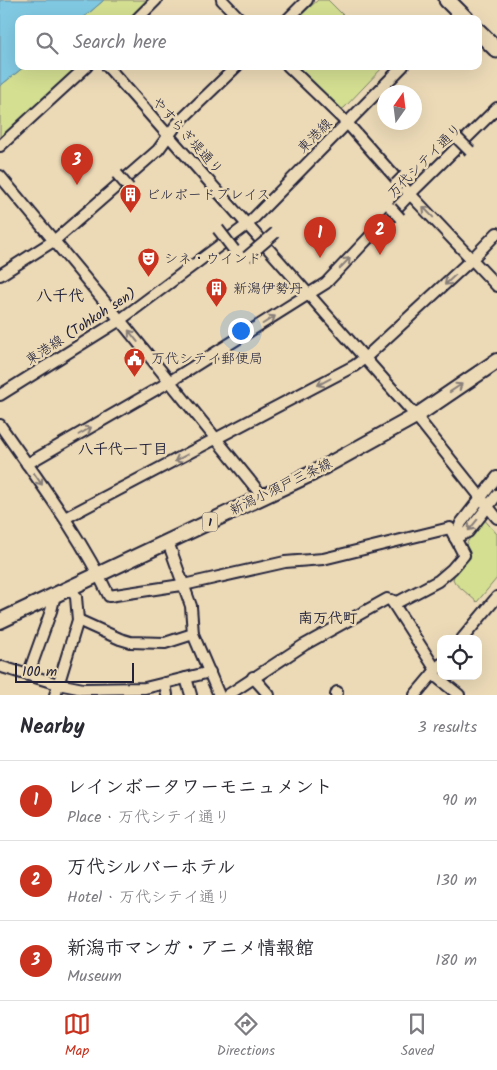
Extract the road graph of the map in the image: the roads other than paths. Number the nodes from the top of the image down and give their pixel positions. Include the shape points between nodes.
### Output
1 (156, 0) edge
2 (222, 0) edge
3 (307, 0) edge
4 (141, 15) edge
5 (236, 15) edge
6 (292, 15) edge
7 (482, 36) edge
8 (497, 50) edge
9 (83, 70) edge
10 (110, 70) edge
11 (233, 70) edge
12 (292, 70) edge
13 (399, 70) edge
14 (497, 108) edge
15 (347, 123) junction
16 (168, 136) junction
17 (456, 137) dead end
18 (0, 146) edge
19 (470, 151) dead end
20 (117, 174) dead end
21 (405, 175) dead end
22 (0, 176) edge
23 (396, 184) dead end
24 (129, 188) dead end
25 (410, 194) junction
26 (391, 208) dead end
27 (400, 218) dead end
28 (247, 225) junction
29 (218, 229) dead end
30 (275, 233) dead end
31 (497, 234) edge
32 (55, 240) junction
33 (234, 250) dead end
34 (247, 257) dead end
35 (472, 259) junction
36 (0, 274) edge
37 (497, 286) edge
38 (308, 294) junction
39 (120, 320) junction
40 (365, 358) junction
41 (497, 361) edge
42 (170, 382) junction
43 (0, 395) edge
44 (416, 416) junction
45 (0, 425) edge
46 (217, 439) junction
47 (27, 464) junction
48 (497, 476) edge
49 (497, 495) edge
50 (263, 497) junction
51 (481, 498) junction
52 (488, 507) junction
53 (65, 518) junction
54 (497, 518) edge
55 (455, 538) junction
56 (168, 542) junction
57 (99, 575) junction
58 (184, 584) junction
59 (71, 588) junction
60 (55, 595) junction
61 (391, 600) junction
62 (495, 603) edge
63 (78, 620) junction
64 (0, 621) edge
65 (193, 634) junction
66 (466, 635) edge
67 (2, 667) dead end
68 (436, 669) edge
69 (210, 672) junction
70 (28, 675) junction
71 (253, 677) junction
72 (186, 678) junction
73 (165, 683) junction
74 (58, 684) junction
75 (132, 691) edge
76 (100, 692) edge
77 (55, 695) edge
78 (167, 695) edge
79 (191, 695) edge
80 (219, 695) edge
81 (228, 695) edge
82 (269, 695) edge
83 (415, 695) edge
84 (460, 695) edge

1 - 4 street
2 - 5 street
3 - 6 street
7 - 8 highway
9 - 18 street
10 - 16 street, やすらぎ堤通り
11 - 16 street
12 - 15 street
13 - 15 street, 東港線
14 - 25 street, 万代シテイ通り
15 - 25 street
15 - 28 street, 東港線
16 - 28 street, やすらぎ堤通り
16 - 32 street via 158,150
17 - 19 street, bridge
20 - 24 street, bridge
21 - 23 street, bridge
22 - 32 street
35 -> 25 street
38 -> 25 street, 万代シテイ通り via 326,283
26 - 27 street, bridge
28 - 38 street, やすらぎ堤通り
28 - 39 street, 東港線 (Tohkoh sen)
29 - 33 street, bridge
30 - 34 street, bridge
31 - 35 street
32 - 36 street
32 - 39 street
35 - 37 street
35 -> 40 street
38 - 40 street, やすらぎ堤通り
42 -> 38 street, 万代シテイ通り
42 -> 39 street
39 - 43 street, 東港線 (Tohkoh sen)
40 - 44 street, やすらぎ堤通り
40 -> 46 street
44 -> 41 main road, 新潟小須戸三条線 / 1
42 - 46 street
47 -> 42 street, 万代シテイ通り
44 - 50 main road, 新潟小須戸三条線 / 1
44 - 51 street, やすらぎ堤通り
45 - 47 street
46 - 50 street
46 -> 53 street
47 -> 53 street
48 - 51 street
49 - 52 street
50 - 56 main road, 新潟小須戸三条線 / 1
51 - 52 street, やすらぎ堤通り
51 - 55 street via 461,523
52 - 54 street, やすらぎ堤通り
52 -> 55 street via 468,532
53 - 57 street
55 - 58 street via 450,528 323,558 285,562
55 - 61 street via 464,555 452,569 438,581 398,602
56 - 57 main road, 新潟小須戸三条線 / 1
56 - 58 street
57 - 58 street via 109,596
57 - 59 main road, 新潟小須戸三条線 / 1
58 - 65 street via 191,606
59 - 60 main road, 新潟小須戸三条線 / 1
59 - 63 street via 76,597
60 - 64 main road, 新潟小須戸三条線 / 1
60 - 70 street
61 - 68 street
61 - 71 street via 387,599 304,645
62 - 66 street
63 - 65 street via 130,642 165,643
63 - 74 street
65 - 69 street
67 - 70 street
68 - 83 street
68 - 84 street
69 - 72 street
69 - 80 street
70 - 74 street
71 - 81 street
71 - 82 street
72 - 73 street
72 - 79 street
73 - 75 street
73 - 78 street
74 - 76 street
74 - 77 street
75 - 76 street

